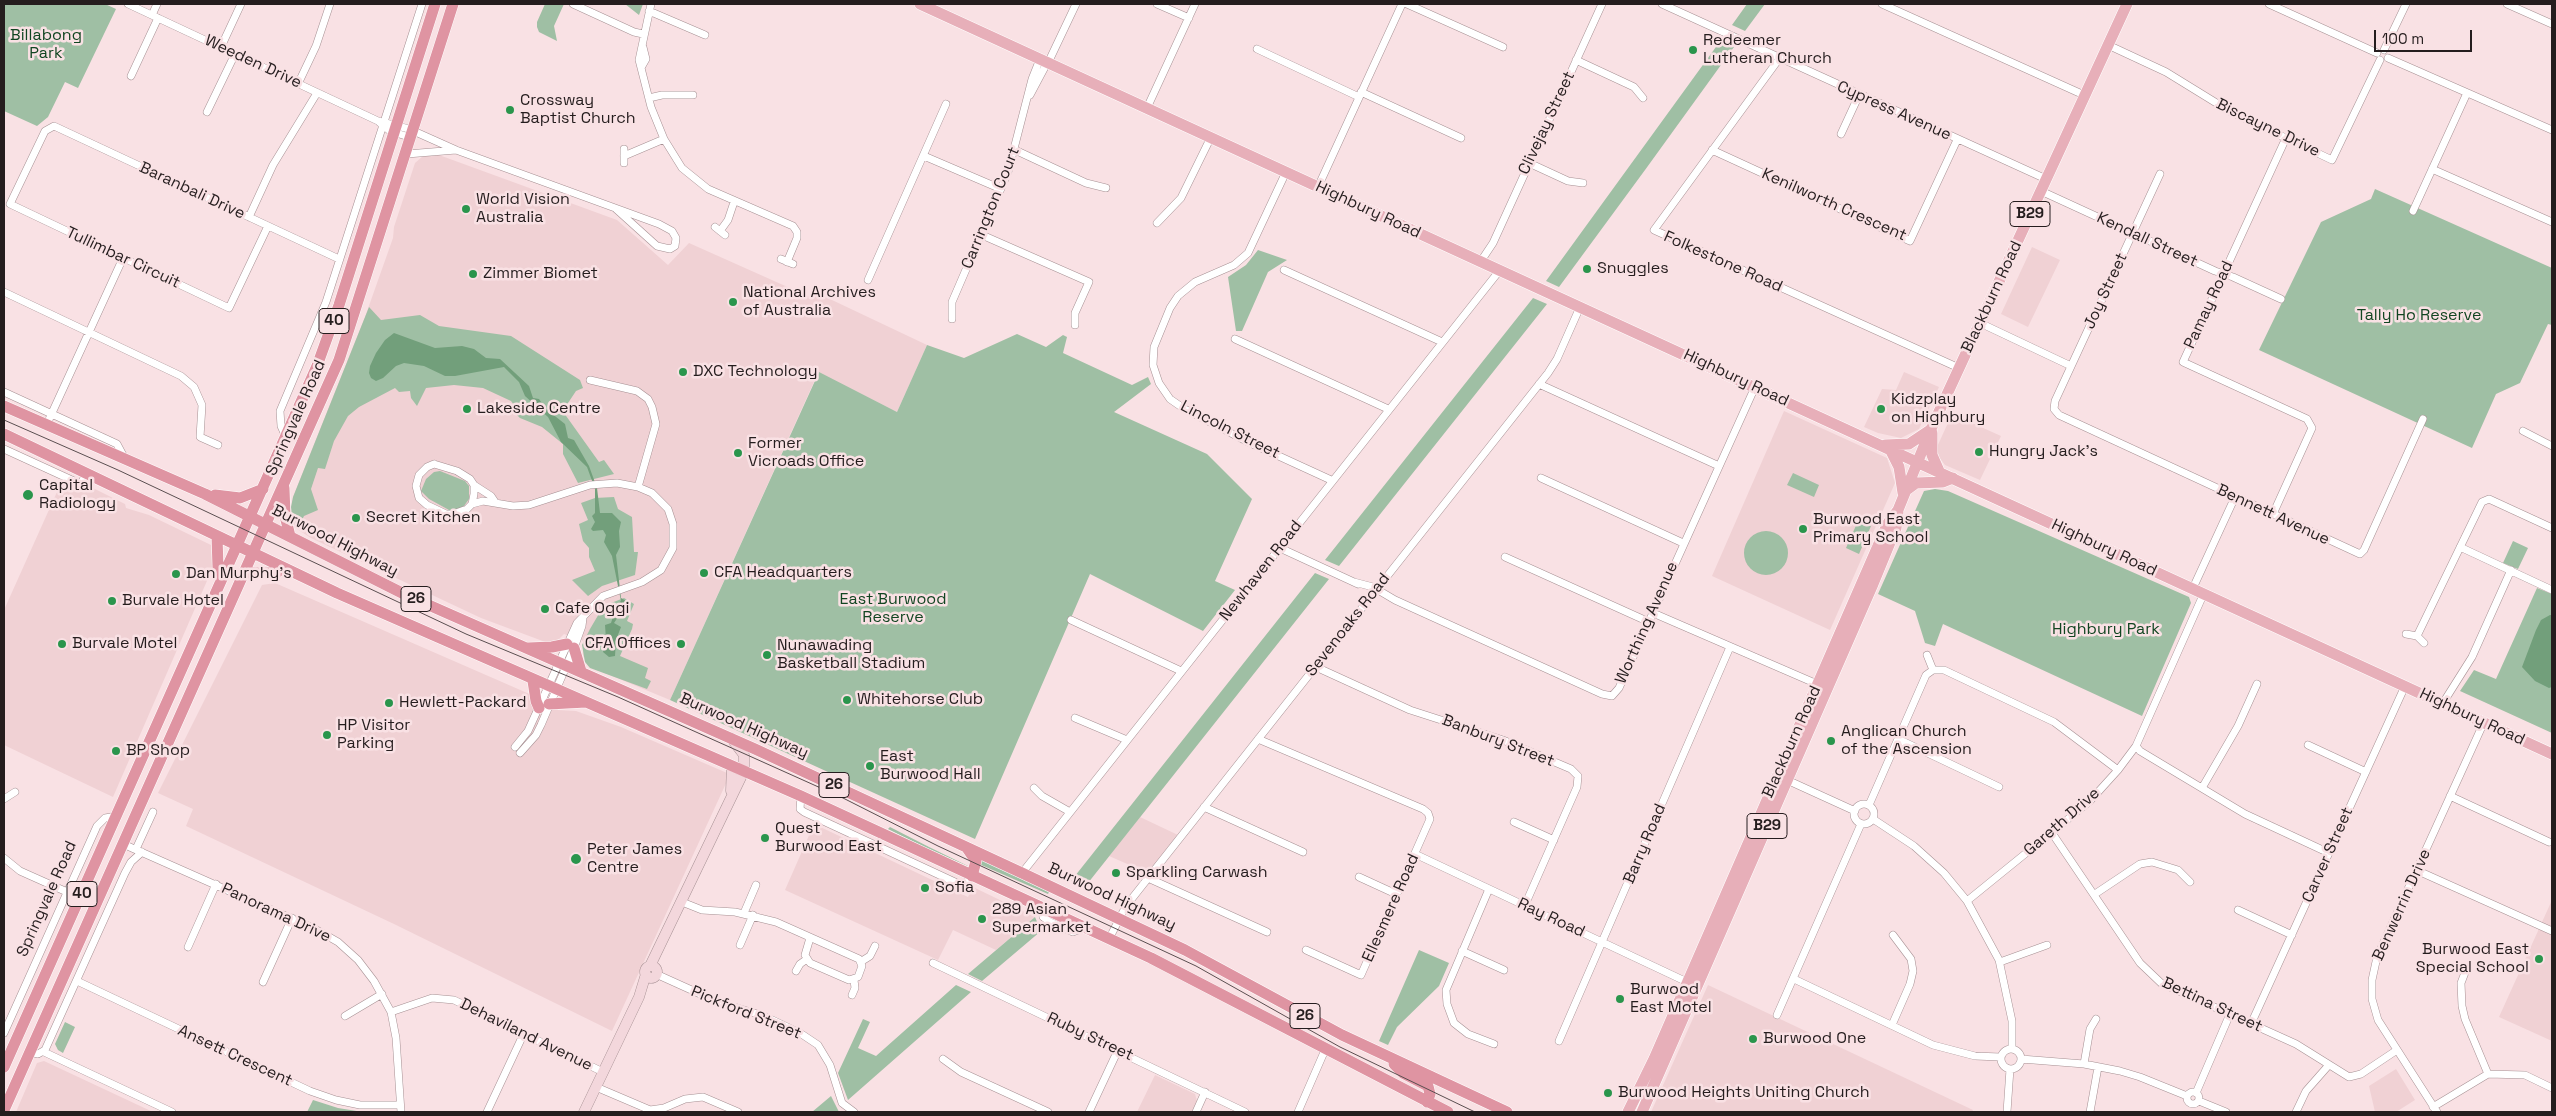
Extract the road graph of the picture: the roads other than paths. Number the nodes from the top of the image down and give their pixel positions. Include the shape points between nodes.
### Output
1 (128, 4) edge
2 (157, 4) edge
3 (241, 4) edge
4 (330, 4) edge
5 (422, 4) edge
6 (435, 4) edge
7 (453, 4) edge
8 (573, 4) edge
9 (920, 4) edge
10 (1076, 4) edge
11 (1157, 4) edge
12 (1195, 4) edge
13 (1402, 4) edge
14 (1602, 4) edge
15 (1662, 4) edge
16 (1882, 4) edge
17 (2126, 4) edge
18 (2269, 4) edge
19 (2406, 4) edge
20 (2507, 4) edge
21 (650, 7) edge
22 (155, 16) junction
23 (1188, 18) junction
24 (2552, 24) edge
25 (644, 34) junction
26 (705, 35) dead end
27 (2108, 45) junction
28 (1503, 46) dead end
29 (221, 47) junction
30 (1257, 49) dead end
31 (235, 54) junction
32 (2381, 55) junction
33 (1779, 59) junction
34 (1576, 60) junction
35 (1045, 62) junction
36 (131, 76) dead end
37 (298, 84) junction
38 (317, 93) junction
39 (2467, 93) junction
40 (1360, 94) junction
41 (1859, 95) junction
42 (2084, 95) junction
43 (693, 96) dead end
44 (649, 98) junction
45 (1643, 98) dead end
46 (946, 104) dead end
47 (1147, 108) junction
48 (207, 112) dead end
49 (381, 122) junction
50 (396, 129) junction
51 (2552, 130) edge
52 (45, 131) joint
53 (1841, 134) dead end
54 (413, 135) junction
55 (1211, 138) junction
56 (1460, 138) dead end
57 (2286, 138) junction
58 (664, 139) junction
59 (1957, 140) junction
60 (456, 150) junction
61 (1015, 150) junction
62 (1712, 150) junction
63 (407, 154) junction
64 (624, 156) dead end
65 (924, 156) junction
66 (1529, 163) junction
67 (2432, 169) junction
68 (1286, 172) junction
69 (2160, 174) dead end
70 (2046, 179) junction
71 (1583, 183) dead end
72 (1318, 187) junction
73 (1106, 188) dead end
74 (1001, 189) junction
75 (2041, 191) junction
76 (734, 202) junction
77 (616, 209) junction
78 (2413, 211) dead end
79 (249, 217) junction
80 (2552, 222) edge
81 (1157, 223) dead end
82 (268, 226) junction
83 (720, 231) dead end
84 (2133, 234) junction
85 (982, 235) junction
86 (124, 258) junction
87 (339, 259) junction
88 (787, 262) dead end
89 (1484, 263) junction
90 (1284, 270) dead end
91 (1500, 270) junction
92 (2223, 274) junction
93 (868, 280) dead end
94 (4, 292) edge
95 (2281, 299) dead end
96 (1580, 307) junction
97 (952, 319) dead end
98 (1980, 323) junction
99 (1075, 325) dead end
100 (89, 332) junction
101 (1235, 340) dead end
102 (1442, 342) junction
103 (339, 360) junction
104 (317, 366) junction
105 (2071, 366) junction
106 (1959, 368) junction
107 (590, 380) dead end
108 (1539, 384) junction
109 (1754, 387) junction
110 (4, 392) edge
111 (4, 406) edge
112 (1388, 409) junction
113 (2054, 409) joint
114 (51, 414) junction
115 (2424, 419) dead end
116 (46, 426) junction
117 (1932, 427) junction
118 (2523, 431) dead end
119 (4, 434) edge
120 (286, 437) junction
121 (218, 445) dead end
122 (2552, 446) edge
123 (1886, 447) junction
124 (4, 450) edge
125 (125, 460) junction
126 (1917, 462) junction
127 (1719, 466) junction
128 (1939, 471) junction
129 (84, 477) junction
130 (1541, 478) dead end
131 (1953, 478) junction
132 (1332, 480) junction
133 (474, 485) junction
134 (284, 486) junction
135 (638, 487) junction
136 (263, 489) junction
137 (205, 494) junction
138 (1904, 494) junction
139 (2235, 497) junction
140 (494, 502) junction
141 (472, 504) junction
142 (2273, 514) junction
143 (251, 517) junction
144 (266, 524) junction
145 (2552, 528) edge
146 (217, 536) junction
147 (290, 536) junction
148 (1683, 543) junction
149 (237, 546) junction
150 (2460, 547) junction
151 (1280, 548) junction
152 (253, 554) junction
153 (1505, 557) dead end
154 (285, 569) junction
155 (2511, 570) junction
156 (244, 573) junction
157 (223, 577) junction
158 (2193, 588) junction
159 (2552, 590) edge
160 (1375, 591) junction
161 (2204, 593) junction
162 (1653, 613) junction
163 (1071, 620) dead end
164 (1648, 622) junction
165 (2406, 634) dead end
166 (2416, 636) junction
167 (2424, 643) dead end
168 (570, 646) junction
169 (1730, 647) junction
170 (524, 648) junction
171 (1927, 655) dead end
172 (562, 664) junction
173 (1316, 667) junction
174 (1933, 670) junction
175 (581, 671) junction
176 (1181, 671) junction
177 (533, 681) junction
178 (2257, 684) dead end
179 (1822, 686) junction
180 (2405, 686) junction
181 (552, 687) junction
182 (588, 702) junction
183 (2443, 703) junction
184 (544, 706) junction
185 (1075, 718) dead end
186 (2484, 722) junction
187 (1260, 736) junction
188 (732, 738) junction
189 (1898, 739) junction
190 (1127, 740) junction
191 (2308, 745) dead end
192 (2136, 746) junction
193 (515, 747) dead end
194 (520, 753) dead end
195 (2552, 754) edge
196 (732, 766) junction
197 (2118, 770) junction
198 (744, 771) junction
199 (2366, 772) junction
200 (1782, 778) junction
201 (1999, 787) dead end
202 (1034, 788) dead end
203 (2202, 788) junction
204 (15, 792) dead end
205 (2450, 796) junction
206 (730, 797) junction
207 (4, 799) edge
208 (1869, 805) junction
209 (1204, 808) junction
210 (1855, 811) junction
211 (153, 812) dead end
212 (1070, 812) junction
213 (117, 816) junction
214 (1873, 819) junction
215 (1514, 822) dead end
216 (1860, 824) junction
217 (2052, 833) junction
218 (1554, 840) junction
219 (2549, 842) dead end
220 (124, 844) junction
221 (966, 847) junction
222 (139, 851) junction
223 (1303, 852) dead end
224 (2329, 853) junction
225 (1415, 854) junction
226 (4, 858) edge
227 (117, 858) junction
228 (2416, 870) junction
229 (126, 873) junction
230 (1022, 873) junction
231 (972, 876) junction
232 (1359, 877) dead end
233 (1148, 878) junction
234 (2190, 882) dead end
235 (216, 884) junction
236 (756, 885) dead end
237 (1489, 889) junction
238 (67, 892) junction
239 (1396, 894) junction
240 (2094, 894) junction
241 (1967, 901) junction
242 (682, 902) junction
243 (1525, 905) junction
244 (2238, 910) dead end
245 (744, 913) junction
246 (753, 915) junction
247 (292, 918) junction
248 (1119, 919) junction
249 (2552, 931) edge
250 (1267, 932) dead end
251 (1893, 935) dead end
252 (2292, 935) junction
253 (810, 938) junction
254 (1109, 939) junction
255 (1602, 942) junction
256 (740, 945) dead end
257 (2047, 945) dead end
258 (188, 946) dead end
259 (875, 946) dead end
260 (1306, 950) dead end
261 (1462, 951) junction
262 (807, 959) junction
263 (862, 961) junction
264 (2000, 962) junction
265 (933, 963) dead end
266 (1504, 970) dead end
267 (2466, 970) dead end
268 (653, 972) junction
269 (796, 972) dead end
270 (1794, 979) junction
271 (854, 980) junction
272 (77, 981) junction
273 (263, 982) dead end
274 (1692, 985) junction
275 (382, 994) junction
276 (852, 995) dead end
277 (391, 1012) junction
278 (2230, 1014) junction
279 (1777, 1015) dead end
280 (345, 1016) dead end
281 (2096, 1019) dead end
282 (2251, 1024) junction
283 (1892, 1025) junction
284 (524, 1033) junction
285 (4, 1034) edge
286 (1559, 1041) dead end
287 (1494, 1044) dead end
288 (2012, 1048) junction
289 (1118, 1050) junction
290 (1326, 1050) junction
291 (2397, 1050) junction
292 (30, 1052) junction
293 (44, 1052) junction
294 (1388, 1057) junction
295 (2000, 1057) junction
296 (944, 1059) dead end
297 (2022, 1059) junction
298 (2084, 1064) junction
299 (2328, 1066) junction
300 (4, 1067) edge
301 (2098, 1067) junction
302 (2010, 1069) junction
303 (603, 1072) junction
304 (2488, 1074) junction
305 (596, 1087) junction
306 (2552, 1088) edge
307 (1205, 1092) junction
308 (2196, 1093) junction
309 (2187, 1096) junction
310 (2199, 1101) junction
311 (1427, 1102) junction
312 (2190, 1104) junction
313 (400, 1109) edge
314 (4, 1110) edge
315 (2435, 1110) edge
316 (650, 1111) edge
317 (172, 1112) edge
318 (487, 1112) edge
319 (584, 1112) edge
320 (738, 1112) edge
321 (854, 1112) edge
322 (1048, 1112) edge
323 (1089, 1112) edge
324 (1196, 1112) edge
325 (1246, 1112) edge
326 (1298, 1112) edge
327 (1448, 1112) edge
328 (1507, 1112) edge
329 (1628, 1112) edge
330 (1642, 1112) edge
331 (2007, 1112) edge
332 (2090, 1112) edge
333 (2187, 1112) edge
334 (2226, 1112) edge
335 (2296, 1112) edge

1 - 22 street, Weeden Drive
2 - 22 street
3 - 29 street
4 - 37 street via 316,46
5 - 49 street, Springvale Road
6 - 50 highway, Springvale Road / 40
7 - 54 highway, Springvale Road / 40
8 - 25 street
9 - 35 main road, Highbury Road
10 - 35 street, Carrington Court
11 - 23 street
12 - 23 street
13 - 28 street
13 - 40 street
14 - 34 street, Clivejay Street
15 - 33 street, Cypress Avenue
16 - 42 street
17 - 27 main road, Blackburn Road / B29
18 - 32 street
19 - 32 street
20 - 24 street
21 - 25 street
21 - 26 street
22 - 29 street, Weeden Drive
22 - 36 street
23 - 47 street
25 - 44 street via 639,54
27 - 42 main road, Blackburn Road / B29
27 - 57 street, Biscayne Drive via 2166,72 2231,112
29 - 31 street, Weeden Drive
30 - 40 street
31 - 37 street, Weeden Drive
31 - 48 street
32 - 39 street via 2388,54 2388,58
32 - 57 street, Biscayne Drive via 2332,160
33 - 41 street, Cypress Avenue
33 - 62 street, Folkestone Road
34 - 45 street via 1634,87
34 - 66 street, Clivejay Street
35 - 47 main road, Highbury Road
35 - 61 street, Carrington Court via 1029,97
37 - 38 street, Weeden Drive
38 - 49 street, Weeden Drive
38 - 79 street via 273,165
39 - 51 street
39 - 67 street
40 - 56 street
40 - 72 street
41 - 53 street
41 - 59 street, Cypress Avenue
42 - 70 main road, Blackburn Road / B29
43 - 44 street
44 - 58 street
46 - 65 street
47 - 55 main road, Highbury Road
49 - 50 street, Weeden Drive
49 - 87 street, Springvale Road
50 - 54 street, Weeden Drive
50 - 104 highway, Springvale Road / 40 via 340,305
52 - 79 street, Baranbali Drive via 57,127
52 - 86 street, Tullimbar Circuit via 10,204
54 - 60 street, Weeden Drive
54 - 63 highway, Springvale Road / 40
55 - 68 main road, Highbury Road
55 - 81 street via 1181,198
57 - 92 street, Pamay Road
58 - 64 street
58 - 76 street via 682,168 708,189
59 - 62 street, Kenilworth Crescent via 1910,241
59 - 70 street, Cypress Avenue
60 - 63 street
60 - 77 street, Weeden Drive
61 - 73 street via 1086,183
61 - 74 street, Carrington Court
62 - 106 street, Folkestone Road via 1654,230
63 - 103 highway, Springvale Road / 40
65 - 74 street
65 - 93 street
66 - 71 street via 1568,181
66 - 89 street, Clivejay Street
67 - 78 street
67 - 80 street
68 - 72 main road, Highbury Road
68 - 132 street, Lincoln Street via 1248,254 1234,265 1195,282 1178,296 1154,347 1154,365 1159,383 1170,399 1183,408
69 - 84 street, Joy Street
70 - 75 main road, Blackburn Road / B29
72 - 89 main road, Highbury Road
74 - 85 street, Carrington Court
75 - 84 street, Kendall Street
75 - 98 main road, Blackburn Road / B29
76 - 83 street
76 - 88 street via 793,226 797,238
77 - 77 street, Weeden Drive via 665,228 676,238 675,246 670,249 657,246
79 - 82 street, Baranbali Drive
82 - 86 street, Tullimbar Circuit via 229,308
82 - 87 street, Baranbali Drive
84 - 92 street, Kendall Street
84 - 105 street, Joy Street
85 - 97 street, Carrington Court via 952,302
85 - 99 street via 1088,282 1075,313
86 - 100 street
87 - 120 street, Springvale Road via 324,306 280,411 280,426
89 - 91 main road, Highbury Road
90 - 102 street
91 - 96 main road, Highbury Road
91 - 102 street, Newhaven Road
92 - 95 street, Kendall Street
92 - 142 street, Pamay Road via 2182,362 2307,419 2312,428
94 - 100 street
96 - 108 street, Sevenoaks Road via 1557,359
96 - 109 main road, Highbury Road
98 - 105 street
98 - 106 main road, Blackburn Road / B29
100 - 114 street
100 - 121 street via 186,380 197,392 202,405 200,437
101 - 112 street
102 - 112 street, Newhaven Road
103 - 104 highway via 328,368
103 - 134 highway, Springvale Road / 40
104 - 120 highway, Springvale Road / 40
105 - 113 street, Joy Street
106 - 117 main road, Blackburn Road / B29
107 - 135 street via 636,391 652,407 656,424
108 - 127 street
108 - 160 street, Sevenoaks Road
109 - 123 main road, Highbury Road
109 - 127 street, Worthing Avenue
110 - 114 street
111 - 116 highway, Burwood Highway / 26
112 - 132 street, Newhaven Road
113 - 139 street, Bennett Avenue via 2058,415
114 - 116 street
114 - 125 street via 118,444
115 - 142 street, Bennett Avenue via 2360,554
116 - 125 highway, Burwood Highway / 26
117 - 123 main road via 1909,444
117 - 126 main road, Blackburn Road / B29
117 - 128 main road via 1931,447
118 - 122 street
119 - 129 highway, 26
120 - 136 highway, Springvale Road / 40
123 - 126 main road, Highbury Road
123 - 138 main road via 1899,467
124 - 129 street via 70,480
125 - 137 highway, Burwood Highway / 26
126 - 128 main road, Highbury Road
126 - 138 main road, Blackburn Road / B29
127 - 148 street, Worthing Avenue
128 - 131 main road, Highbury Road
129 - 146 highway, 26
130 - 148 street
131 - 138 main road via 1943,482 1916,483
131 - 158 main road, Highbury Road
132 - 151 street, Newhaven Road
133 - 140 street via 491,496
133 - 141 street
133 - 141 street via 464,475 438,464 424,469 417,482 422,501 442,512 458,513
134 - 144 highway, Springvale Road / 40
134 - 147 highway via 285,516
135 - 140 street via 607,483 584,486 529,505
135 - 168 street via 652,493 672,519 675,536 671,553 663,568 653,577 597,600 577,622
136 - 137 highway via 240,498
136 - 143 highway, Springvale Road / 40
137 - 143 highway, Burwood Highway / 26
138 - 179 main road, Blackburn Road / B29 via 1889,546
139 - 142 street, Bennett Avenue
139 - 158 street
140 - 141 street
143 - 144 highway, Burwood Highway / 26
143 - 149 highway, Springvale Road / 40
144 - 147 highway, Burwood Highway / 26
144 - 152 highway, Springvale Road / 40
145 - 150 street via 2490,499 2485,500
146 - 149 highway, 26
146 - 157 highway via 218,568
147 - 170 highway, Burwood Highway / 26 via 382,583
148 - 162 street, Worthing Avenue
149 - 152 highway, 26
149 - 157 highway, Springvale Road / 40
150 - 155 street
150 - 166 street
151 - 160 street, Worthing Avenue
151 - 176 street, Newhaven Road
152 - 154 highway, 26
152 - 156 highway, Springvale Road / 40
153 - 164 street
154 - 156 highway via 274,573
154 - 177 highway, 26
155 - 159 street
155 - 183 street via 2472,657
156 - 220 highway, Springvale Road / 40
157 - 213 highway, Springvale Road / 40
158 - 161 main road, Highbury Road
160 - 164 street, Worthing Avenue via 1612,696
160 - 173 street, Sevenoaks Road
161 - 180 main road, Highbury Road
161 - 192 street, Gareth Drive
162 - 164 street, Worthing Avenue
162 - 169 street
163 - 176 street
165 - 166 street
166 - 167 street
168 - 170 highway
168 - 172 street
168 - 175 highway
169 - 179 street
169 - 255 street, Barry Road
170 - 172 highway, Burwood Highway / 26
171 - 174 street
172 - 175 highway, Burwood Highway / 26
172 - 181 street
173 - 187 street, Sevenoaks Road
173 - 218 street, Banbury Street via 1410,710 1503,740 1571,770 1578,776 1577,787
174 - 189 street via 1926,676
174 - 197 street via 1944,670 2054,722
175 - 188 highway, Burwood Highway / 26
176 - 190 street, Newhaven Road
177 - 181 highway, 26
177 - 184 highway via 536,702
178 - 203 street via 2238,726
179 - 200 main road, Blackburn Road / B29
180 - 183 main road, Highbury Road
180 - 199 street, Carver Street
181 - 182 highway, 26
181 - 184 street
182 - 184 highway
182 - 196 highway, 26
183 - 186 main road, Highbury Road
184 - 193 street
184 - 194 street via 536,735
185 - 190 street
186 - 195 main road, Highbury Road
186 - 205 street, Benwerrin Drive
187 - 209 street, Sevenoaks Road
187 - 225 street, Ellesmere Road via 1428,813 1428,825
188 - 198 main road via 744,755
188 - 221 highway, Burwood Highway / 26
189 - 201 street
189 - 208 street
190 - 212 street, Newhaven Road
191 - 199 street
192 - 197 street, Gareth Drive
192 - 203 street
196 - 198 highway, 26
196 - 206 main road
197 - 217 street, Gareth Drive via 2089,802
198 - 206 main road
198 - 231 highway, 26
199 - 224 street, Carver Street
200 - 210 street
200 - 274 main road, Blackburn Road / B29
202 - 212 street
203 - 224 street via 2245,814
204 - 207 street
205 - 219 street
205 - 228 street, Benwerrin Drive
206 - 242 main road
208 - 210 street via 1863,804
208 - 214 street
209 - 223 street
209 - 233 street, Sevenoaks Road
210 - 216 street via 1856,821
211 - 222 street
212 - 230 street, Newhaven Road
213 - 238 street, Springvale Road via 105,818 97,826
213 - 300 highway, Springvale Road / 40
214 - 216 street
214 - 241 street via 1914,846 1944,873
215 - 218 street
216 - 270 street
217 - 240 street, Bettina Street
217 - 241 street, Gareth Drive
218 - 243 street, Banbury Street
220 - 222 street, Panorama Drive
220 - 227 highway, Springvale Road / 40
221 - 230 highway, Burwood Highway / 26
221 - 231 highway via 976,862
222 - 229 street
222 - 235 street, Panorama Drive
224 - 252 street, Carver Street
225 - 237 street, Ray Road
225 - 239 street, Ellesmere Road
226 - 238 street via 20,871
227 - 229 street
227 - 292 highway, Springvale Road / 40
228 - 249 street
228 - 291 street, Benwerrin Drive via 2377,957 2372,980 2372,999 2378,1020
229 - 272 street
230 - 248 highway, Burwood Highway / 26
231 - 254 highway, 26
232 - 239 street
233 - 248 street, Sevenoaks Road
233 - 250 street
234 - 240 street via 2178,870 2152,862 2140,864
235 - 247 street, Panorama Drive
235 - 258 street
236 - 245 street
237 - 243 street, Ray Road
237 - 261 street
238 - 285 street, Springvale Road
239 - 260 street, Ellesmere Road via 1361,975
240 - 278 street, Bettina Street via 2150,974 2161,983
241 - 264 street
242 - 245 street via 702,910
242 - 268 main road via 661,946
243 - 255 street, Ray Road
244 - 252 street
245 - 246 street
246 - 253 street
246 - 256 street
247 - 273 street
247 - 275 street, Panorama Drive via 338,942 358,960
248 - 254 street, Sevenoaks Road
248 - 294 highway, Burwood Highway / 26 via 1185,950
251 - 283 street via 1911,959 1913,971
252 - 282 street, Carver Street
253 - 262 street
253 - 263 street
254 - 290 highway, 26
255 - 274 street, Ray Road
255 - 286 street, Barry Road
257 - 264 street
259 - 263 street via 870,956
261 - 266 street
261 - 287 street via 1446,990 1447,1004 1454,1023 1468,1034
262 - 269 street
262 - 271 street
263 - 271 street via 861,971
264 - 288 street via 2010,1012
265 - 289 street, Ruby Street
267 - 304 street via 2461,983 2462,1006
268 - 303 main road
268 - 321 street, Pickford Street via 718,1002 764,1016 818,1045 830,1065 842,1103
270 - 279 street
270 - 283 street
271 - 276 street
272 - 293 street
272 - 313 street, Ansett Crescent via 310,1091 336,1100
274 - 329 main road, Blackburn Road / B29
274 - 330 main road, Blackburn Road / B29
275 - 277 street, Panorama Drive
275 - 280 street
277 - 284 street, Dehaviland Avenue via 421,1000 444,998 464,1004
277 - 313 street, Panorama Drive via 396,1038
278 - 282 street, Bettina Street
278 - 308 street
281 - 298 street via 2090,1029
282 - 299 street, Bettina Street via 2296,1044
283 - 295 street via 1953,1051
284 - 303 street, Dehaviland Avenue
284 - 318 street
288 - 295 street
288 - 297 street via 2018,1050
289 - 307 street, Ruby Street
289 - 323 street
290 - 311 highway, 26
290 - 326 street
291 - 299 street, Bettina Street via 2362,1074 2349,1077
291 - 315 street, Benwerrin Drive
292 - 293 street
292 - 314 highway, Springvale Road / 40
293 - 317 street
294 - 311 highway via 1403,1073 1428,1086
294 - 328 highway, Burwood Highway / 26
295 - 302 street via 2004,1066
296 - 322 street via 960,1072
297 - 298 street
297 - 302 street via 2017,1068
298 - 301 street
299 - 335 street via 2306,1091
301 - 309 street via 2140,1077
301 - 332 street
302 - 331 street
303 - 305 main road
304 - 306 street via 2525,1075
304 - 315 street
305 - 316 street
305 - 319 main road
307 - 324 street
307 - 325 street, Ruby Street
308 - 309 street
308 - 310 street
309 - 312 street
310 - 312 street
310 - 334 street
311 - 327 highway, 26
312 - 333 street
316 - 320 street via 685,1099 703,1097

